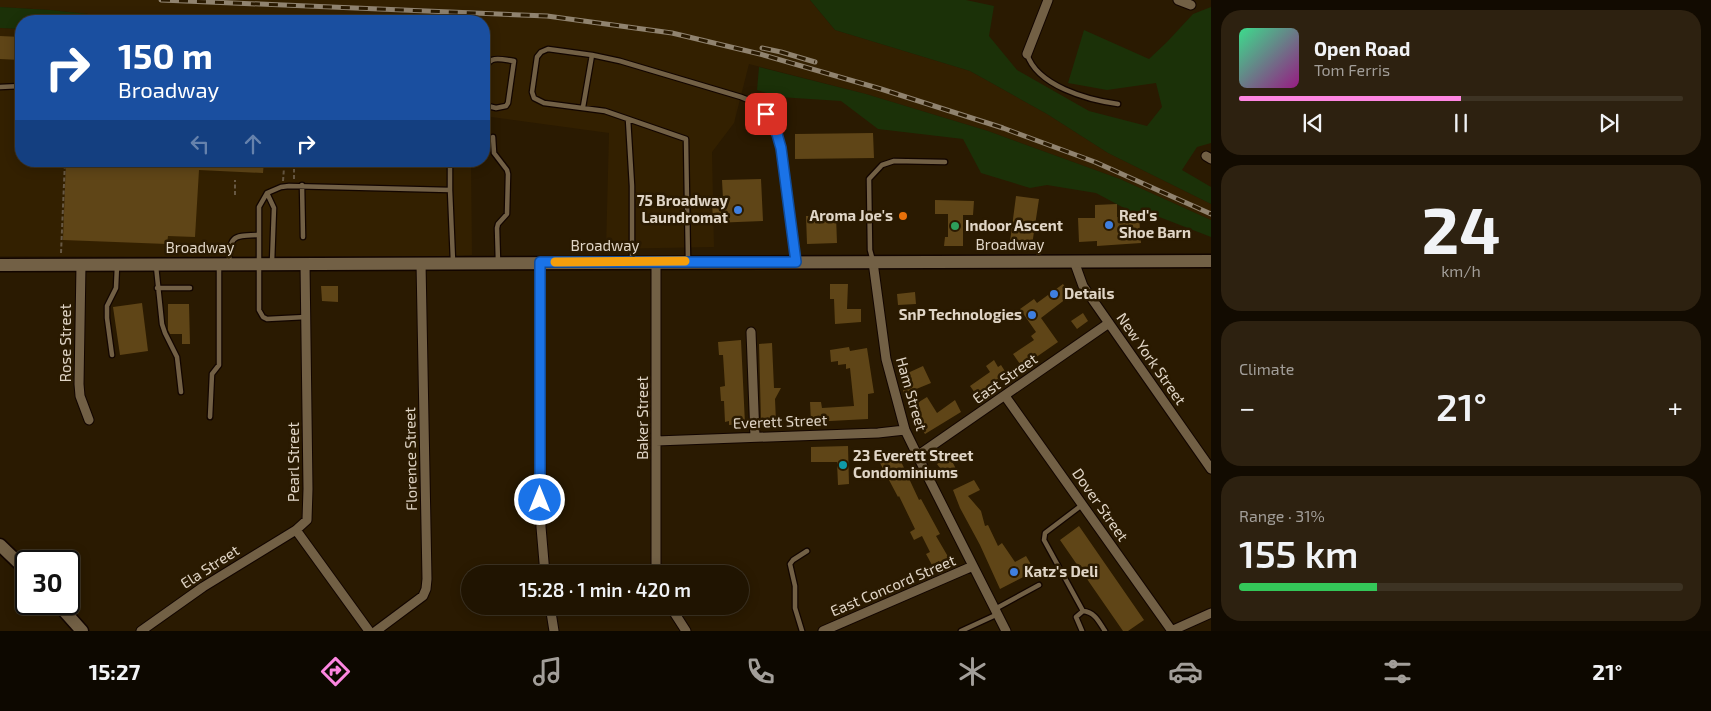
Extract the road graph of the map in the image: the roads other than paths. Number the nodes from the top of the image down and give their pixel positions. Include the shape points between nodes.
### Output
1 (1048, 0) edge
2 (1178, 0) edge
3 (1191, 5) dead end
4 (1027, 54) joint
5 (592, 55) junction
6 (490, 62) edge
7 (15, 86) edge
8 (0, 87) edge
9 (1118, 104) dead end
10 (490, 106) edge
11 (583, 107) junction
12 (628, 119) junction
13 (493, 137) dead end
14 (945, 162) dead end
15 (450, 167) edge
16 (302, 185) junction
17 (450, 190) junction
18 (267, 193) junction
19 (259, 235) junction
20 (303, 237) dead end
21 (688, 261) junction
22 (1211, 261) edge
23 (498, 262) junction
24 (540, 262) junction
25 (632, 262) junction
26 (656, 262) junction
27 (796, 262) junction
28 (873, 262) junction
29 (1074, 262) junction
30 (453, 263) junction
31 (81, 264) junction
32 (156, 264) junction
33 (224, 264) junction
34 (258, 264) junction
35 (272, 264) junction
36 (305, 264) junction
37 (421, 264) junction
38 (0, 265) edge
39 (117, 265) junction
40 (157, 288) junction
41 (190, 288) dead end
42 (306, 317) junction
43 (1109, 323) junction
44 (750, 332) dead end
45 (112, 355) dead end
46 (181, 392) dead end
47 (1005, 396) junction
48 (210, 417) dead end
49 (89, 420) dead end
50 (905, 430) junction
51 (755, 437) junction
52 (656, 441) junction
53 (917, 456) junction
54 (1211, 469) edge
55 (1083, 504) junction
56 (296, 530) junction
57 (0, 545) edge
58 (806, 551) dead end
59 (15, 559) edge
60 (544, 565) edge
61 (656, 565) edge
62 (973, 566) junction
63 (1039, 585) dead end
64 (1083, 611) junction
65 (996, 612) junction
66 (1211, 613) edge
67 (68, 615) edge
68 (551, 615) edge
69 (676, 615) edge
70 (82, 631) edge
71 (140, 631) edge
72 (370, 631) edge
73 (376, 631) edge
74 (554, 631) edge
75 (686, 631) edge
76 (802, 631) edge
77 (824, 631) edge
78 (961, 631) edge
79 (1006, 631) edge
80 (1082, 631) edge
81 (1105, 631) edge
82 (1171, 631) edge

1 - 4 street
2 - 3 street
4 - 9 lane via 1034,66 1069,92
5 - 11 lane
5 - 11 lane via 548,49 537,57 534,98 544,103
5 - 27 lane via 741,97 758,106 771,122 781,148
6 - 10 lane via 497,59 514,61 508,103 496,108
7 - 8 lane
11 - 12 lane
12 - 21 lane via 686,139
12 - 25 lane
13 - 23 lane via 494,153 508,174 507,214 497,228
14 - 28 lane via 894,161 882,165 869,179
15 - 17 lane
16 - 17 lane
16 - 18 lane via 283,186
16 - 20 lane
17 - 30 lane
18 - 19 lane via 259,207
18 - 35 lane via 274,208
19 - 33 lane via 234,239
19 - 34 lane
21 - 26 street, Broadway
21 - 27 street, Broadway
22 - 29 street, Broadway
23 - 24 street, Broadway
23 - 30 street, Broadway
24 - 25 street, Broadway
24 - 60 street via 541,527
25 - 26 street, Broadway
26 - 52 street, Baker Street
27 - 28 street, Broadway
28 - 29 street, Broadway
28 - 50 street, Ham Street via 886,359
29 - 43 street, New York Street via 1083,286
30 - 37 street, Broadway
31 - 38 street, Broadway
31 - 39 street, Broadway
31 - 49 street, Rose Street via 79,384
32 - 33 street, Broadway
32 - 39 street, Broadway
32 - 40 lane
33 - 34 street, Broadway
33 - 48 lane via 219,365 212,374
34 - 35 street, Broadway
34 - 42 lane via 259,310 263,317
35 - 36 street, Broadway
36 - 37 street, Broadway
36 - 42 street, Pearl Street
37 - 73 street, Florence Street via 426,589 423,596
39 - 45 lane via 116,288 107,306
40 - 41 lane
40 - 46 lane via 164,333 177,357
42 - 56 street, Pearl Street via 308,514 304,524
43 - 47 street, East Street
43 - 54 street, New York Street
44 - 51 street
47 - 53 street, East Street
47 - 55 street, Dover Street
50 - 51 street, Everett Street
50 - 53 street, Ham Street
51 - 52 street, Everett Street
52 - 61 street, Baker Street
53 - 62 street, Ham Street
55 - 64 lane via 1044,536
55 - 82 street, Dover Street
56 - 71 street, Ela Street via 203,587
56 - 72 street
57 - 59 street
58 - 76 lane via 790,564 795,608
62 - 65 street, Ham Street
62 - 77 street, East Concord Street
63 - 65 lane
64 - 80 lane via 1076,617
64 - 81 lane via 1094,614
65 - 78 lane
65 - 79 street, Ham Street
66 - 82 street
67 - 70 street
68 - 74 street
69 - 75 street

